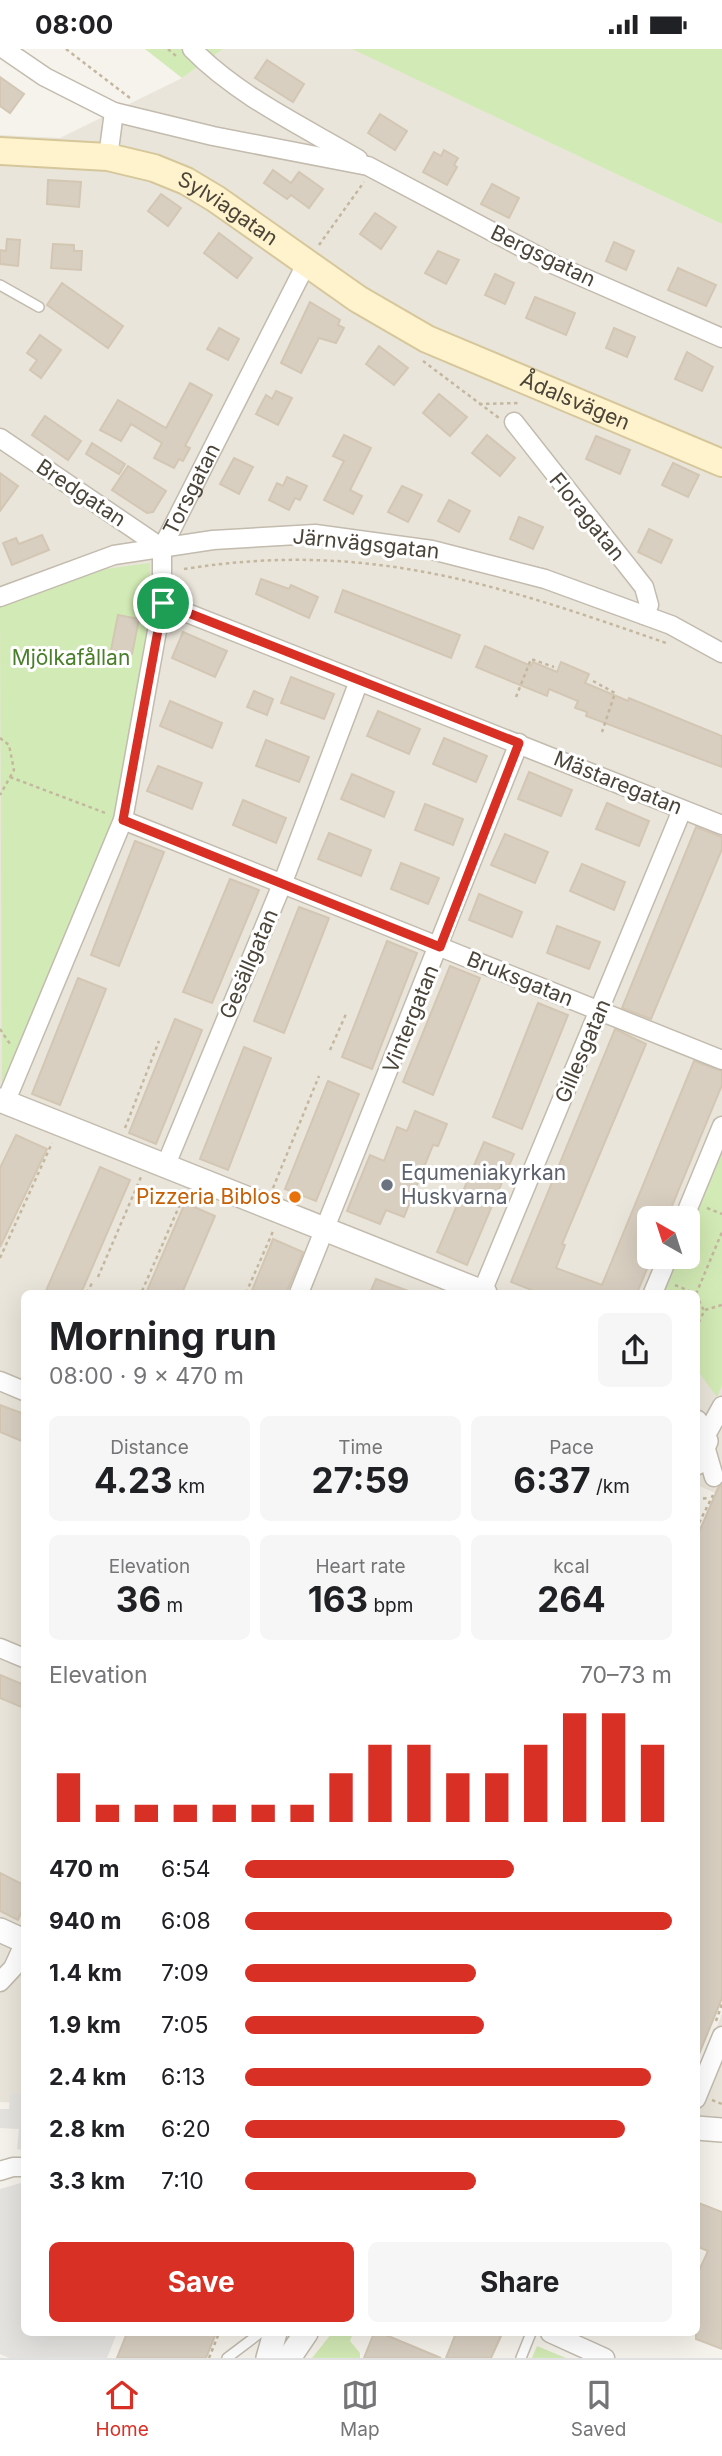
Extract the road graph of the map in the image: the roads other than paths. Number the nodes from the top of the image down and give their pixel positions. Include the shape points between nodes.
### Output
1 (4, 49) edge
2 (192, 49) edge
3 (114, 112) junction
4 (0, 152) edge
5 (108, 157) junction
6 (371, 167) junction
7 (303, 269) junction
8 (0, 285) edge
9 (39, 307) dead end
10 (722, 338) edge
11 (422, 348) joint
12 (518, 428) road end
13 (0, 438) edge
14 (722, 463) edge
15 (162, 548) junction
16 (0, 597) edge
17 (163, 603) junction
18 (644, 615) junction
19 (721, 654) edge
20 (359, 681) junction
21 (519, 743) junction
22 (682, 810) junction
23 (123, 820) junction
24 (722, 825) edge
25 (283, 882) junction
26 (440, 947) junction
27 (600, 1011) junction
28 (722, 1060) edge
29 (2, 1106) edge
30 (722, 1126) edge
31 (165, 1167) junction
32 (689, 1206) edge
33 (324, 1231) junction
34 (663, 1269) edge
35 (656, 1286) edge
36 (300, 1290) edge
37 (475, 1290) edge
38 (484, 1290) edge
39 (0, 1381) edge
40 (21, 1390) edge
41 (722, 1406) edge
42 (708, 1459) edge
43 (0, 1648) edge
44 (21, 1657) edge
45 (0, 1930) edge
46 (21, 1940) edge
47 (21, 1949) edge
48 (0, 1982) edge
49 (722, 2036) edge
50 (700, 2089) edge
51 (700, 2128) edge
52 (722, 2130) edge
53 (21, 2167) edge
54 (0, 2171) edge
55 (256, 2336) edge
56 (274, 2336) edge
57 (304, 2336) edge
58 (530, 2336) edge
59 (557, 2336) edge
60 (228, 2358) edge
61 (268, 2358) edge
62 (289, 2358) edge
63 (521, 2358) edge
64 (605, 2358) edge

1 - 3 street, Bergsgatan
2 - 6 street, Bergsgatan via 242,89
3 - 5 street
3 - 6 street, Bergsgatan
4 - 5 main road, Sylviagatan
5 - 7 main road, Sylviagatan via 186,181 216,199
6 - 10 street, Bergsgatan via 555,265
7 - 11 main road, Sylviagatan
7 - 15 street, Torsgatan
8 - 9 lane
11 - 14 main road, Ådalsvägen
12 - 18 street, Floragatan via 644,587 649,605
13 - 15 street, Bredgatan
15 - 16 street, Järnvägsgatan via 114,555
15 - 17 street, Torsgatan
15 - 18 street, Järnvägsgatan via 266,535 315,534 375,541 487,562
17 - 20 street, Mästaregatan
17 - 23 street, Torsgatan
18 - 19 street, Järnvägsgatan
20 - 21 street, Mästaregatan
20 - 25 street, Gesällgatan
21 - 22 street, Mästaregatan
21 - 26 street, Vintergatan
22 - 24 street, Mästaregatan
22 - 27 street, Gillesgatan
23 - 25 street, Bruksgatan
23 - 29 street, Torsgatan
25 - 26 street, Bruksgatan
25 - 31 street, Gesällgatan
26 - 27 street, Bruksgatan
26 - 33 street, Vintergatan
27 - 28 street, Bruksgatan
27 - 38 street, Gillesgatan
29 - 31 street
30 - 32 street
31 - 33 street
33 - 36 street, Vintergatan
33 - 37 street
34 - 35 street
39 - 40 street
41 - 42 street
43 - 44 street
45 - 46 street
47 - 48 street
49 - 50 street
51 - 52 street
53 - 54 street
55 - 60 lane
56 - 61 street
57 - 62 street
58 - 63 lane
59 - 64 street

